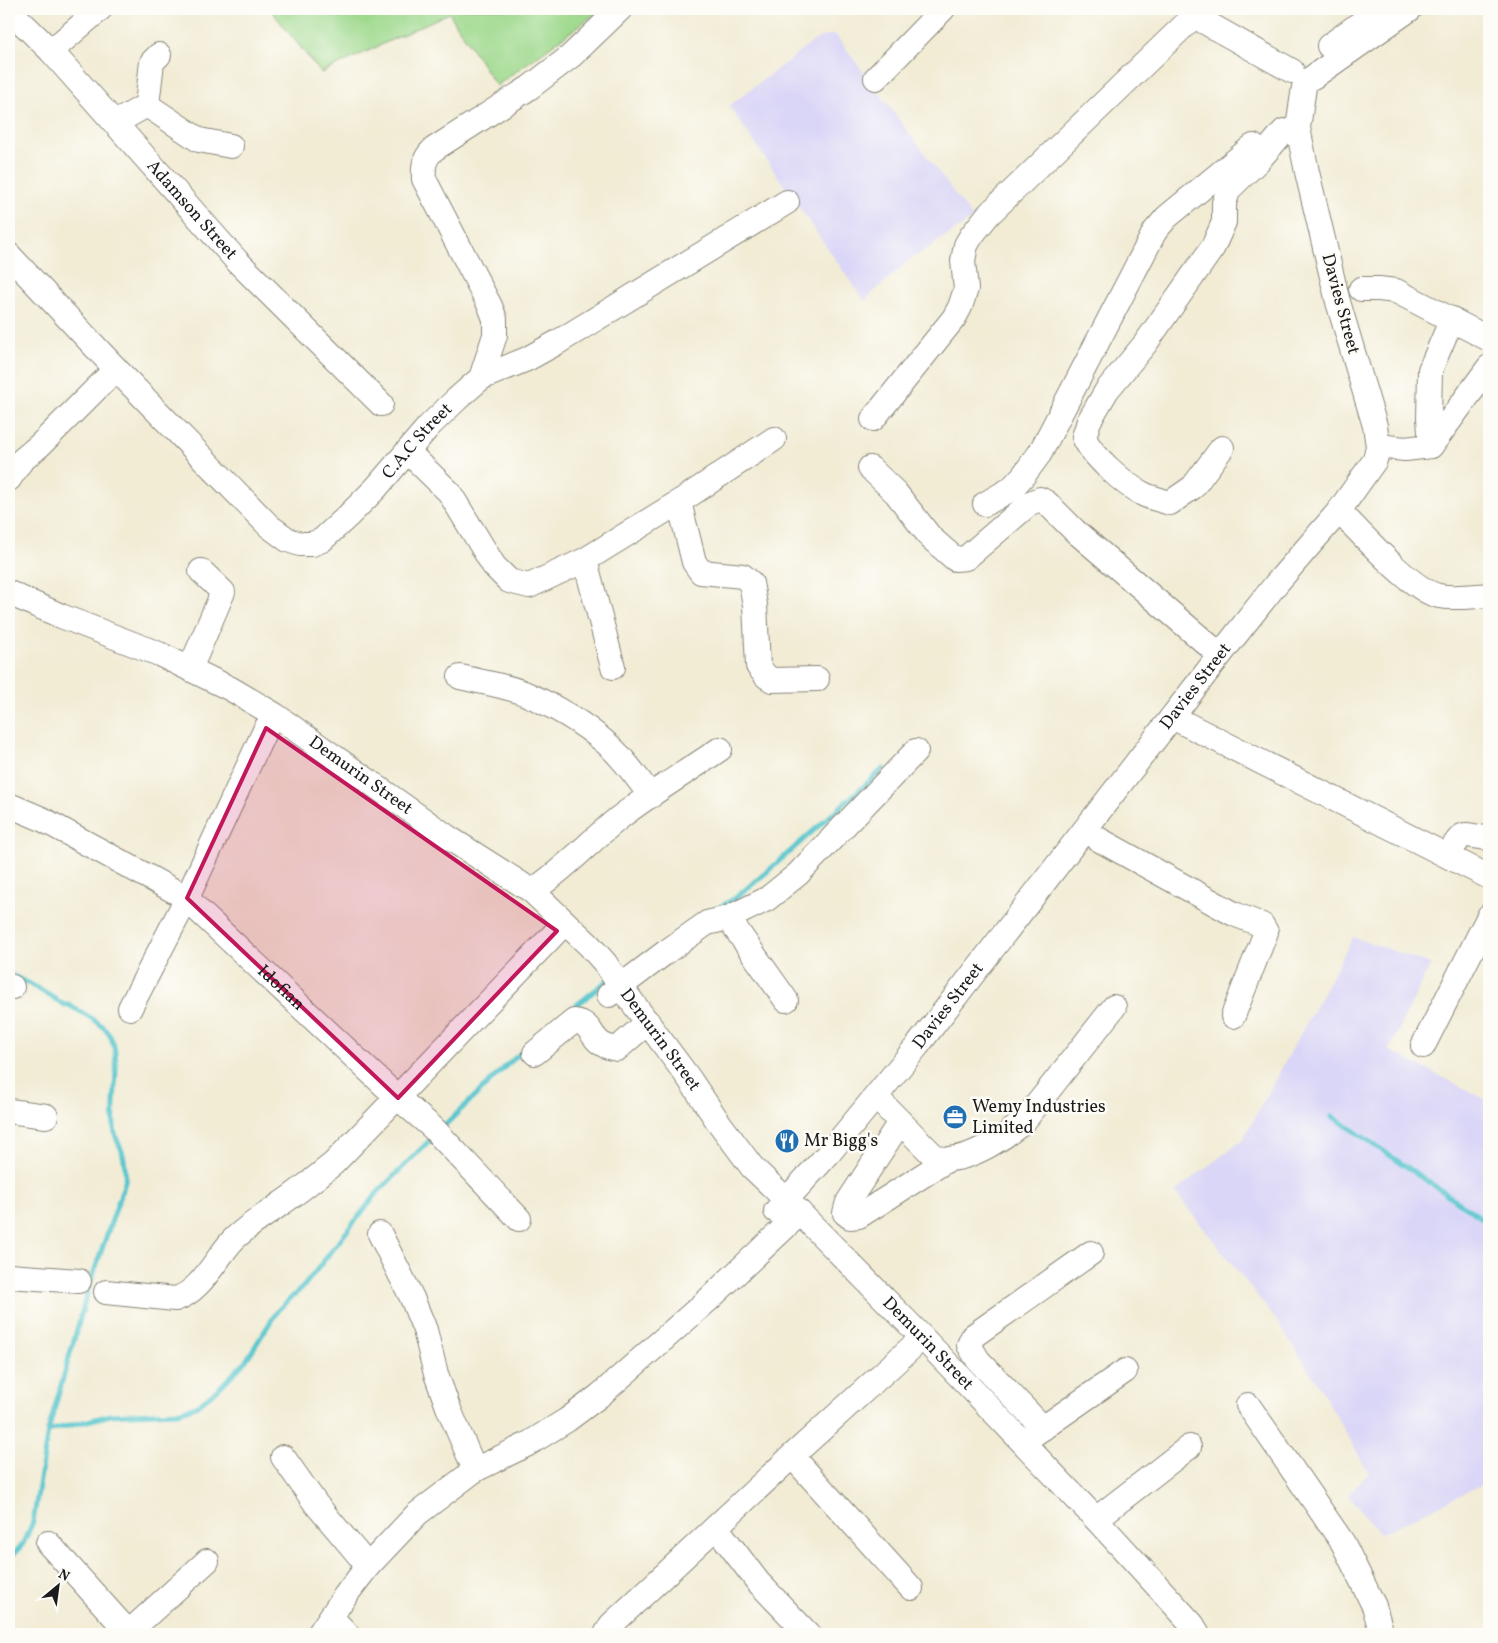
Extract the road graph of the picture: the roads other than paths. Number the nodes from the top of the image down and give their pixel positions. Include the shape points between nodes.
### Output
1 (100, 9) edge
2 (619, 9) edge
3 (943, 9) edge
4 (1380, 9) edge
5 (1410, 9) edge
6 (9, 10) edge
7 (1190, 12) edge
8 (51, 51) junction
9 (159, 55) dead end
10 (1303, 75) junction
11 (876, 78) dead end
12 (147, 105) junction
13 (115, 123) junction
14 (1291, 129) junction
15 (232, 146) dead end
16 (787, 202) dead end
17 (9, 255) edge
18 (1361, 289) dead end
19 (1452, 319) junction
20 (1489, 339) edge
21 (1489, 367) edge
22 (116, 369) junction
23 (481, 378) junction
24 (381, 404) dead end
25 (873, 419) dead end
26 (774, 439) dead end
27 (1378, 446) junction
28 (1431, 446) junction
29 (1222, 448) dead end
30 (408, 452) junction
31 (870, 468) dead end
32 (9, 479) edge
33 (679, 502) junction
34 (985, 504) dead end
35 (1339, 511) junction
36 (585, 560) junction
37 (201, 571) dead end
38 (9, 593) edge
39 (1489, 595) edge
40 (9, 610) edge
41 (1220, 655) junction
42 (613, 667) dead end
43 (190, 669) junction
44 (460, 677) dead end
45 (817, 679) dead end
46 (1172, 716) junction
47 (266, 728) junction
48 (720, 749) dead end
49 (916, 751) dead end
50 (651, 796) junction
51 (9, 805) edge
52 (1085, 830) junction
53 (1489, 838) edge
54 (1448, 856) junction
55 (1489, 876) edge
56 (532, 891) junction
57 (187, 898) junction
58 (1489, 916) edge
59 (728, 918) junction
60 (557, 931) junction
61 (608, 980) junction
62 (786, 1000) dead end
63 (1114, 1007) dead end
64 (130, 1008) dead end
65 (1234, 1016) dead end
66 (643, 1026) junction
67 (1423, 1046) dead end
68 (535, 1053) dead end
69 (876, 1097) junction
70 (398, 1098) junction
71 (9, 1111) edge
72 (46, 1116) dead end
73 (900, 1122) junction
74 (947, 1160) junction
75 (788, 1212) junction
76 (519, 1219) dead end
77 (380, 1234) dead end
78 (1091, 1253) dead end
79 (9, 1276) edge
80 (79, 1280) dead end
81 (106, 1292) dead end
82 (912, 1347) junction
83 (1125, 1371) dead end
84 (1248, 1404) dead end
85 (1043, 1428) junction
86 (1022, 1442) junction
87 (1189, 1447) dead end
88 (792, 1456) junction
89 (283, 1457) dead end
90 (475, 1470) junction
91 (1096, 1519) junction
92 (716, 1527) junction
93 (48, 1543) dead end
94 (206, 1561) dead end
95 (368, 1566) junction
96 (911, 1588) dead end
97 (325, 1626) edge
98 (130, 1633) edge
99 (347, 1634) edge
100 (606, 1634) edge
101 (808, 1634) edge
102 (1181, 1634) edge
103 (1198, 1634) edge
104 (1382, 1634) edge

1 - 8 street
2 - 23 street via 571,56 434,149 423,167 424,179 495,319 494,335
3 - 11 street
4 - 10 street
5 - 10 street
6 - 8 street, Adamson Street
7 - 10 street
7 - 25 street via 988,215 972,235 963,261 966,289 960,308 950,325
8 - 13 street, Adamson Street
9 - 12 street via 152,62
10 - 14 street, Davies Street
12 - 13 street
12 - 15 street via 199,140
13 - 24 street, Adamson Street via 237,261
14 - 27 street, Davies Street
14 - 29 street via 1229,189 1224,202 1224,222 1212,247 1145,344 1107,390 1089,421 1084,437 1087,445 1117,476 1143,494 1170,502 1193,487
14 - 34 street via 1267,135 1154,230 1040,453 1011,489
16 - 23 street, C.A.C Street via 558,342
17 - 22 street, C.A.C Street
18 - 19 street via 1396,291
19 - 20 street
19 - 28 street via 1430,370
21 - 28 street
22 - 30 street, C.A.C Street via 269,526 288,540 300,544 322,540
22 - 32 street via 21,460
23 - 30 street, C.A.C Street via 429,426
26 - 33 street
27 - 28 street via 1404,449
27 - 35 street, Davies Street via 1375,460
30 - 36 street via 448,492 494,566 509,581 529,586
31 - 41 street via 896,492 931,538 955,558 966,558 1030,503 1040,499
33 - 36 street
33 - 45 street via 694,562 701,572 742,576 751,583 758,666 772,680
35 - 39 street via 1425,592 1457,597
35 - 41 street, Davies Street
36 - 42 street
37 - 43 street via 223,592
38 - 43 street, Demurin Street
40 - 47 street, Demurin Street via 152,668
41 - 46 street, Davies Street
43 - 56 street, Demurin Street via 274,715 449,838
44 - 50 street via 523,693 558,710 606,743
46 - 52 street, Davies Street
46 - 54 street
47 - 57 street
47 - 60 street, Demurin Street via 440,851 523,904
48 - 50 street
49 - 59 street via 798,874 768,899
50 - 56 street
51 - 57 street, Idofian via 42,819
52 - 65 street via 1226,910 1265,928
52 - 69 street, Davies Street
53 - 54 street via 1463,835
54 - 55 street
56 - 61 street, Demurin Street via 589,944
57 - 64 street
57 - 70 street, Idofian
58 - 67 street
59 - 61 street via 707,923 666,952
59 - 62 street
60 - 61 street, Demurin Street
60 - 70 street
61 - 66 street, Demurin Street
63 - 74 street via 1024,1121 1007,1135 962,1157
66 - 68 street via 617,1049 599,1042 582,1022 574,1021
66 - 75 street, Demurin Street via 688,1076 716,1120
69 - 73 street
69 - 75 street, Davies Street via 829,1154
70 - 76 street, Idofian via 440,1135
70 - 81 street via 334,1164 233,1240 192,1291 183,1297 175,1300
71 - 72 street
73 - 74 street via 934,1156
73 - 74 street via 848,1202 845,1213 850,1217 859,1216
75 - 82 street, Demurin Street
75 - 86 street, Demurin Street via 922,1337
75 - 90 street, Davies Street via 708,1300 599,1396 528,1444
77 - 90 street via 425,1330 436,1374
78 - 85 street via 973,1336 969,1345 978,1360
79 - 80 street
82 - 88 street
82 - 102 street, Demurin Street via 1086,1528
83 - 85 street
84 - 104 street via 1343,1543 1374,1606
85 - 86 street
86 - 91 street, Demurin Street
87 - 91 street
88 - 92 street
88 - 96 street
89 - 95 street via 316,1504
90 - 95 street, Davies Street via 417,1514
91 - 103 street, Demurin Street
92 - 100 street via 611,1625
92 - 101 street via 758,1582
93 - 98 street
94 - 98 street
95 - 97 street, Davies Street
97 - 99 street

